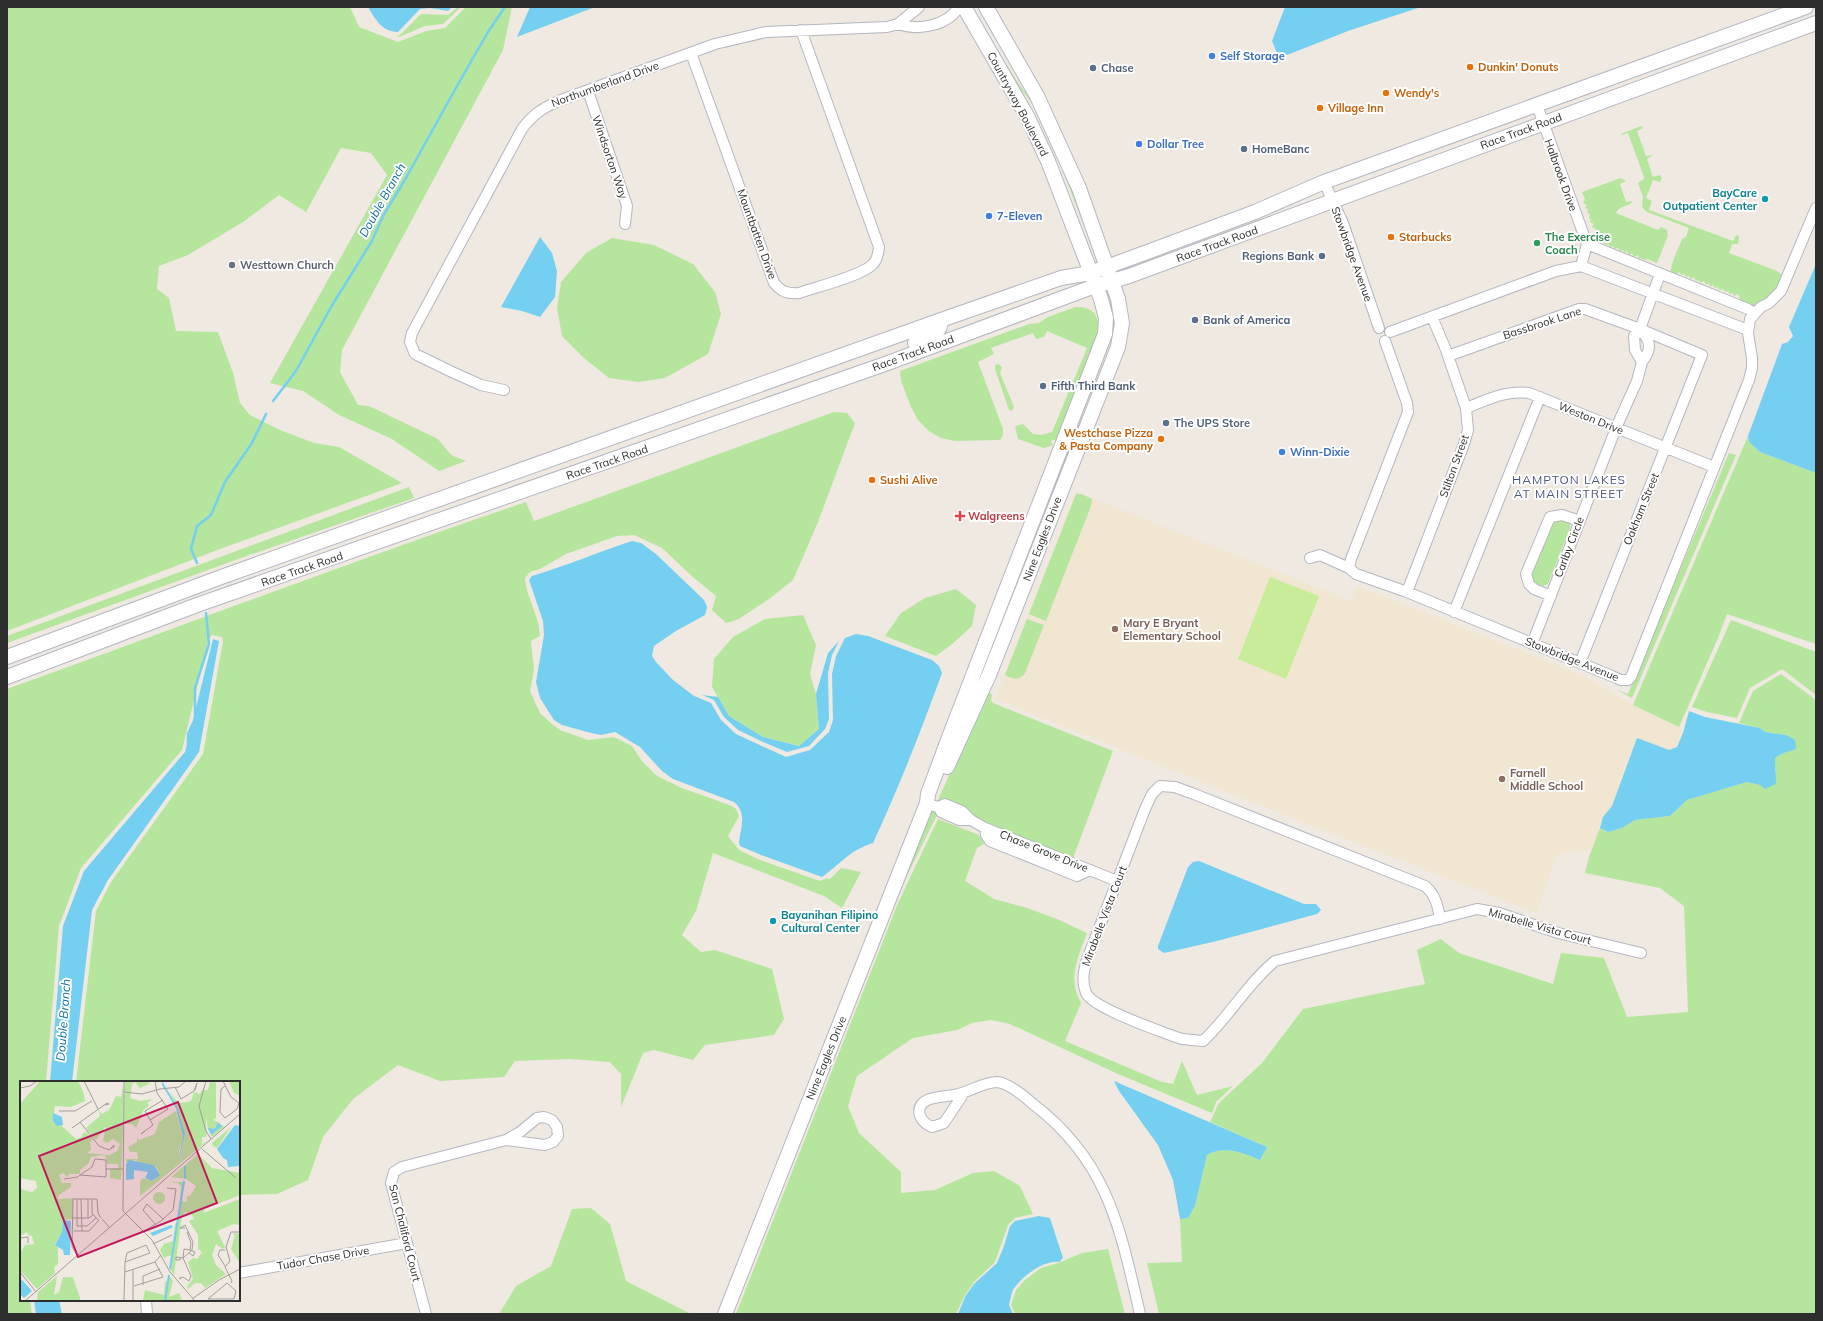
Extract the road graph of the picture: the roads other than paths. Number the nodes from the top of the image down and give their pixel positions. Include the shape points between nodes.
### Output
1 (919, 7) edge
2 (959, 7) edge
3 (964, 7) edge
4 (972, 7) edge
5 (986, 7) edge
6 (1806, 7) edge
7 (1816, 23) edge
8 (898, 24) junction
9 (801, 30) junction
10 (691, 53) junction
11 (588, 91) junction
12 (1039, 100) junction
13 (1536, 105) junction
14 (1543, 123) junction
15 (1324, 182) junction
16 (1333, 201) junction
17 (1816, 208) edge
18 (625, 224) dead end
19 (1587, 244) junction
20 (1581, 266) junction
21 (1107, 267) junction
22 (1090, 272) junction
23 (1660, 274) junction
24 (1112, 281) junction
25 (1095, 286) junction
26 (1653, 293) junction
27 (1755, 313) junction
28 (1432, 317) junction
29 (941, 320) junction
30 (1379, 328) dead end
31 (1640, 329) junction
32 (1748, 330) junction
33 (854, 352) junction
34 (1702, 355) joint
35 (1448, 356) junction
36 (1642, 362) junction
37 (885, 364) junction
38 (504, 390) dead end
39 (1540, 397) junction
40 (1466, 408) junction
41 (1616, 428) junction
42 (1665, 448) junction
43 (1714, 467) junction
44 (432, 502) junction
45 (440, 520) junction
46 (1580, 521) junction
47 (1315, 557) dead end
48 (1349, 568) junction
49 (1407, 592) junction
50 (1551, 596) junction
51 (1454, 612) junction
52 (124, 613) junction
53 (131, 630) junction
54 (1532, 644) junction
55 (7, 657) edge
56 (1580, 663) junction
57 (983, 672) junction
58 (7, 677) edge
59 (933, 805) junction
60 (1118, 881) junction
61 (1440, 919) junction
62 (1641, 953) dead end
63 (964, 1093) dead end
64 (506, 1140) junction
65 (407, 1243) junction
66 (240, 1273) edge
67 (146, 1301) edge
68 (147, 1314) edge
69 (426, 1314) edge
70 (725, 1314) edge
71 (1140, 1314) edge

1 - 8 street, Northumberland Drive
2 - 8 street, Northumberland Drive via 955,14 939,23 909,28
3 - 22 main road, Countryway Boulevard via 1027,116 1048,161
4 - 12 main road via 984,18 1022,82
5 - 12 main road, Countryway Boulevard
6 - 13 main road, Race Track Road
7 - 14 main road, Race Track Road
8 - 9 street, Northumberland Drive via 887,27
9 - 10 street, Northumberland Drive via 766,32 715,44
9 - 10 street, Mountbatten Drive via 879,247 878,258 872,265 855,274 799,293 789,294 774,283
10 - 11 street, Northumberland Drive
11 - 18 street, Windsorton Way via 627,206
11 - 38 street, Northumberland Drive via 544,106 522,129 412,332 410,342 415,354 481,385
12 - 21 main road, Countryway Boulevard via 1079,188
13 - 14 street, Halbrook Drive
13 - 15 main road, Race Track Road
14 - 16 main road, Race Track Road
14 - 19 street, Halbrook Drive
15 - 16 street, Stowbridge Avenue
15 - 21 main road, Race Track Road via 1255,212
16 - 24 main road, Race Track Road
16 - 30 street, Stowbridge Avenue
17 - 27 street via 1781,292
19 - 20 street
19 - 23 street
20 - 26 street
20 - 28 street via 1556,271
21 - 22 main road, Race Track Road
21 - 24 main road, Nine Eagles Drive
22 - 25 main road, Nine Eagles Drive
22 - 29 main road, Race Track Road via 1061,278
23 - 26 street
23 - 27 street
24 - 25 main road, Race Track Road
24 - 57 main road, Nine Eagles Drive via 1122,323 1118,347
25 - 37 main road, Race Track Road
25 - 57 main road, Nine Eagles Drive via 1105,313 1105,334
26 - 31 street
26 - 32 street
27 - 32 street via 1750,319
28 - 35 street, Stilton Street
28 - 48 street via 1387,337 1408,412
29 - 33 main road, Race Track Road
29 - 37 main road via 936,334 900,349
31 - 34 street, Bassbrook Lane
31 - 35 street, Bassbrook Lane via 1585,309 1578,309
31 - 36 street via 1634,336 1633,343
31 - 36 street, Carlby Circle via 1648,339 1649,346
32 - 43 street, Stowbridge Avenue via 1752,368
33 - 37 main road via 876,358
33 - 44 main road, Race Track Road
34 - 42 street, Oakham Street
35 - 40 street, Stilton Street
36 - 41 street, Carlby Circle
37 - 45 main road, Race Track Road
39 - 40 street, Weston Drive via 1515,391
39 - 41 street, Weston Drive
39 - 51 street
40 - 49 street, Stilton Street via 1468,430 1464,444
41 - 42 street, Weston Drive
41 - 46 street, Carlby Circle
42 - 43 street, Weston Drive
42 - 56 street, Oakham Street
43 - 56 street, Stowbridge Avenue via 1631,677 1628,680 1620,680
44 - 45 main road
44 - 52 main road, Race Track Road
45 - 53 main road, Race Track Road
46 - 50 street, Carlby Circle
46 - 50 street via 1562,515 1550,517 1526,574 1528,584
47 - 48 street, Stowbridge Avenue
48 - 49 street, Stowbridge Avenue via 1356,574
49 - 51 street, Stowbridge Avenue
50 - 54 street, Carlby Circle
51 - 54 street, Stowbridge Avenue
52 - 53 main road
52 - 55 main road, Race Track Road
53 - 58 main road, Race Track Road
54 - 56 street, Stowbridge Avenue
57 - 59 main road, Nine Eagles Drive via 933,798
59 - 60 street, Chase Grove Drive via 944,804 962,811 985,828 990,841 1077,876 1090,870
59 - 70 main road, Nine Eagles Drive
60 - 61 street, Mirabelle Vista Court via 1152,794 1160,786 1176,787 1425,886 1432,891
60 - 61 street, Mirabelle Vista Court via 1088,957 1083,975 1086,994 1099,1005 1128,1018 1173,1036 1192,1040 1203,1041 1264,970 1275,962
61 - 62 street, Mirabelle Vista Court via 1477,909 1498,913 1558,933
63 - 71 street via 998,1082 1006,1085 1042,1110 1062,1128 1078,1148 1094,1169 1120,1230
64 - 64 street, San Chaliford Court via 545,1145 553,1142 558,1136 557,1127 552,1120 537,1118
64 - 65 street, San Chaliford Court via 402,1167 394,1172 391,1183
65 - 66 street, Tudor Chase Drive
65 - 69 street, San Chaliford Court
67 - 68 street

